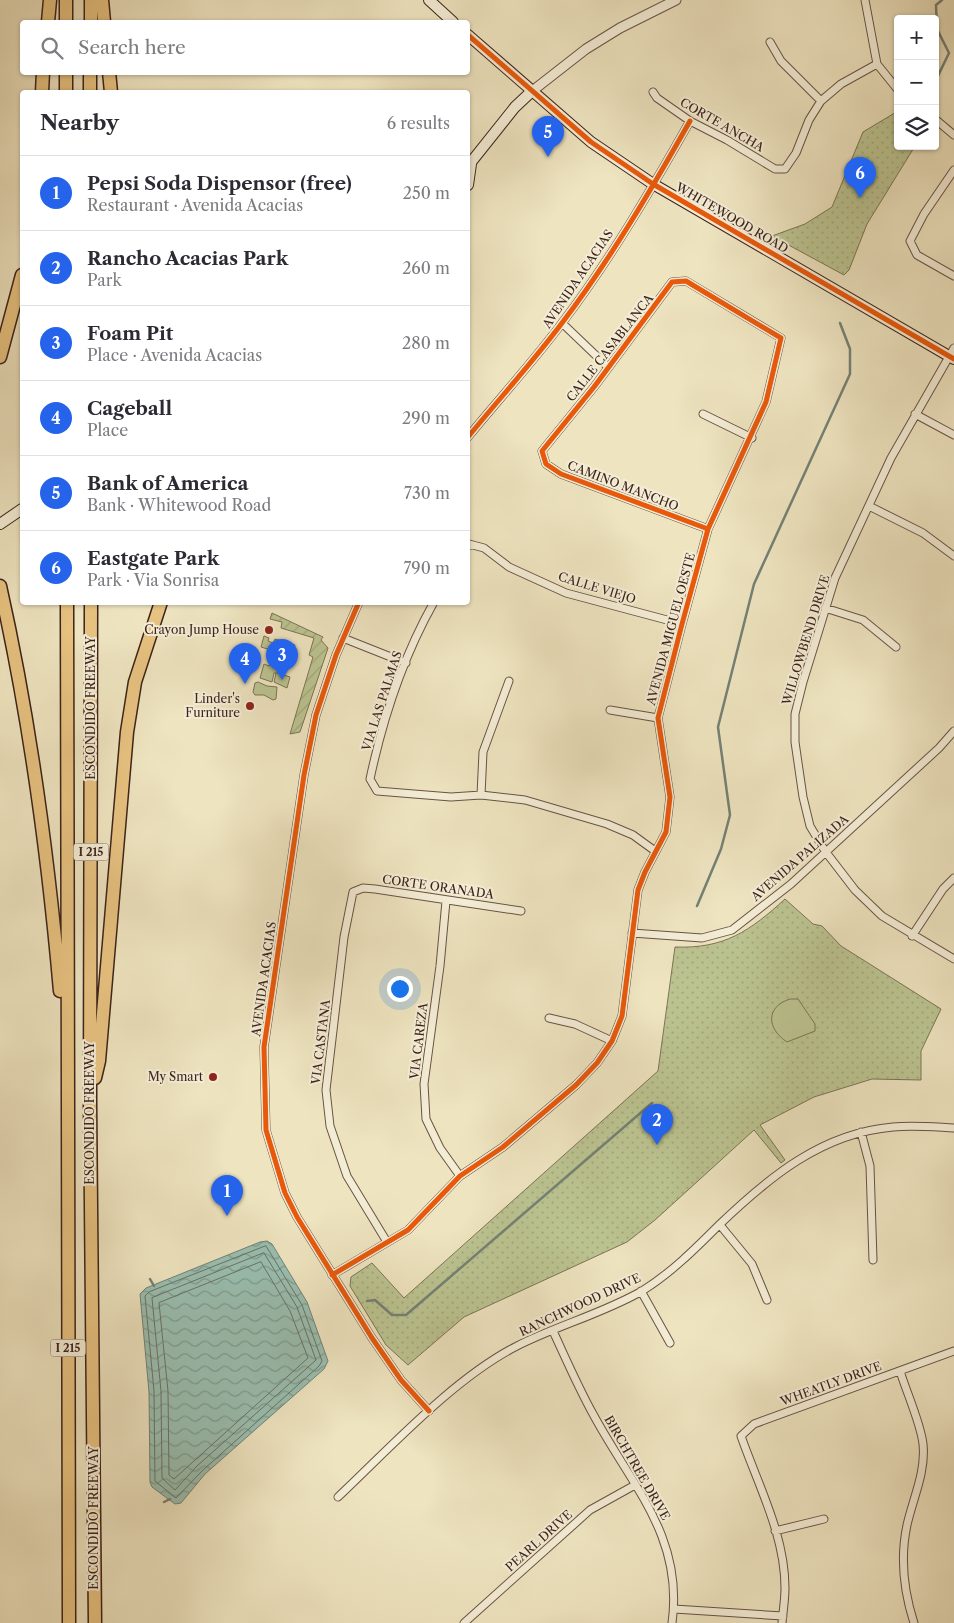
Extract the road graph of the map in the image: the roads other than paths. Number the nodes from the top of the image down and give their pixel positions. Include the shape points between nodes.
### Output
1 (50, 0) edge
2 (66, 0) edge
3 (91, 0) edge
4 (102, 0) edge
5 (428, 0) edge
6 (676, 0) edge
7 (865, 0) edge
8 (48, 20) edge
9 (66, 20) edge
10 (91, 20) edge
11 (104, 20) edge
12 (451, 20) edge
13 (470, 37) edge
14 (770, 42) dead end
15 (877, 64) junction
16 (43, 75) edge
17 (66, 75) edge
18 (90, 75) edge
19 (109, 75) edge
20 (894, 85) edge
21 (42, 90) edge
22 (66, 90) edge
23 (90, 90) edge
24 (111, 90) edge
25 (531, 92) junction
26 (654, 92) dead end
27 (820, 101) junction
28 (690, 121) junction
29 (939, 122) edge
30 (954, 135) edge
31 (470, 164) edge
32 (954, 170) edge
33 (653, 184) junction
34 (954, 276) edge
35 (20, 282) edge
36 (562, 323) junction
37 (781, 338) joint
38 (952, 354) edge
39 (0, 357) edge
40 (608, 367) junction
41 (703, 414) dead end
42 (916, 414) junction
43 (470, 435) edge
44 (954, 435) edge
45 (752, 438) junction
46 (542, 450) joint
47 (869, 506) junction
48 (20, 510) edge
49 (0, 524) edge
50 (708, 529) junction
51 (470, 544) edge
52 (954, 556) edge
53 (0, 586) edge
54 (67, 605) edge
55 (91, 605) edge
56 (160, 605) edge
57 (358, 605) edge
58 (432, 605) edge
59 (825, 608) junction
60 (682, 624) junction
61 (343, 638) junction
62 (896, 646) dead end
63 (406, 663) junction
64 (509, 681) dead end
65 (610, 710) dead end
66 (658, 718) junction
67 (954, 731) edge
68 (481, 795) junction
69 (655, 851) junction
70 (825, 851) junction
71 (954, 878) edge
72 (353, 892) joint
73 (446, 901) junction
74 (520, 910) dead end
75 (632, 933) junction
76 (912, 936) junction
77 (954, 959) edge
78 (549, 1018) dead end
79 (612, 1041) junction
80 (67, 1072) junction
81 (90, 1102) junction
82 (954, 1128) edge
83 (861, 1132) junction
84 (460, 1176) junction
85 (720, 1225) junction
86 (387, 1242) junction
87 (873, 1260) dead end
88 (332, 1275) junction
89 (641, 1291) junction
90 (767, 1300) dead end
91 (553, 1331) junction
92 (670, 1343) dead end
93 (954, 1350) edge
94 (900, 1371) junction
95 (429, 1412) junction
96 (635, 1485) junction
97 (338, 1497) dead end
98 (824, 1519) dead end
99 (775, 1531) junction
100 (674, 1609) junction
101 (782, 1620) edge
102 (69, 1623) edge
103 (95, 1623) edge
104 (464, 1623) edge
105 (672, 1623) edge
106 (914, 1623) edge

1 - 8 highway
2 - 9 highway
3 - 10 highway
4 - 11 highway
5 - 12 main road
6 - 25 street via 586,49
7 - 15 street
13 - 25 main road, WHITEWOOD ROAD
14 - 27 street via 781,61
15 - 20 street
15 - 27 street via 841,84
16 - 21 highway
17 - 22 highway
18 - 23 highway
19 - 24 highway
25 - 31 main road
25 - 33 main road, WHITEWOOD ROAD via 592,142
26 - 28 street, CORTE ANCHA via 657,98
27 - 28 street, CORTE ANCHA via 785,169 775,170 728,140
28 - 33 street, AVENIDA ACACIAS
29 - 30 street
32 - 34 street via 910,241 917,255
33 - 36 street, AVENIDA ACACIAS via 592,282
33 - 38 main road, WHITEWOOD ROAD
35 - 39 highway
36 - 40 street
36 - 43 street, AVENIDA ACACIAS
37 - 40 street, CALLE CASABLANCA via 686,281 672,282
37 - 45 street, AVENIDA MIGUEL OESTE via 766,402
38 - 42 street, WILLOWBEND DRIVE
40 - 46 street, CALLE CASABLANCA
41 - 45 street
42 - 44 street
42 - 47 street, WILLOWBEND DRIVE
45 - 50 street, AVENIDA MIGUEL OESTE
46 - 50 street, CAMINO MANCHO via 546,464 561,474
47 - 52 street via 923,533
47 - 59 street, WILLOWBEND DRIVE
48 - 49 main road
50 - 60 street, AVENIDA MIGUEL OESTE
51 - 60 street, CALLE VIEJO via 484,548 508,567 566,593
53 - 80 highway via 33,750 48,865
54 - 80 highway, ESCONDIDO FREEWAY / I 215
55 - 81 highway, ESCONDIDO FREEWAY / I 215
56 - 81 highway via 135,682 127,732 99,1060
57 - 61 street, AVENIDA ACACIAS
58 - 63 street, VIA LAS PALMAS
59 - 62 street via 863,620
59 - 70 street, WILLOWBEND DRIVE via 795,714 795,742 810,826
60 - 66 street, AVENIDA MIGUEL OESTE
61 - 63 street
61 - 88 street, AVENIDA ACACIAS via 316,715 307,757 264,1047 266,1130 274,1162 297,1217
63 - 68 street, VIA LAS PALMAS via 378,740 370,779 377,791 396,794
64 - 68 street via 483,752
65 - 66 street
66 - 69 street, AVENIDA MIGUEL OESTE via 670,797 666,832
67 - 70 street, AVENIDA PALIZADA
68 - 69 street via 525,800 607,824 633,835
69 - 75 street, AVENIDA MIGUEL OESTE via 638,890
70 - 75 street, AVENIDA PALIZADA via 791,884 732,930 702,938
70 - 76 street, WILLOWBEND DRIVE via 855,890 882,916
71 - 76 street
72 - 73 street, CORTE ORANADA via 363,888 374,889
72 - 86 street, VIA CASTANA via 344,937 326,1090 330,1126 348,1176
73 - 74 street, CORTE ORANADA
73 - 84 street, VIA CAREZA via 424,1084 426,1119 440,1148
75 - 79 street, AVENIDA MIGUEL OESTE via 622,1016
76 - 77 street, WILLOWBEND DRIVE
78 - 79 street via 575,1024
79 - 84 street, AVENIDA MIGUEL OESTE via 576,1085 504,1147
80 - 102 highway, ESCONDIDO FREEWAY / I 215
81 - 103 highway, ESCONDIDO FREEWAY / I 215
82 - 83 street, RANCHWOOD DRIVE via 894,1127
83 - 85 street, RANCHWOOD DRIVE via 801,1157
83 - 87 street via 870,1166
84 - 86 street, AVENIDA MIGUEL OESTE via 408,1230
85 - 89 street, RANCHWOOD DRIVE via 684,1259
85 - 90 street via 752,1264
86 - 88 street, AVENIDA MIGUEL OESTE
88 - 95 street, AVENIDA ACACIAS via 401,1380
89 - 91 street, RANCHWOOD DRIVE
89 - 92 street
91 - 95 street, RANCHWOOD DRIVE via 517,1346 478,1370
91 - 96 street, BIRCHTREE DRIVE via 593,1414
93 - 94 street, WHEATLY DRIVE
94 - 99 street, WHEATLY DRIVE via 754,1424 741,1436
94 - 106 street via 923,1443 922,1470 906,1528 904,1559 908,1603
95 - 97 street, RANCHWOOD DRIVE
96 - 100 street, BIRCHTREE DRIVE via 651,1510 667,1547 674,1577
96 - 104 street, PEARL DRIVE via 590,1510
98 - 99 street
99 - 101 street via 785,1587
100 - 101 street
100 - 105 street, BIRCHTREE DRIVE

